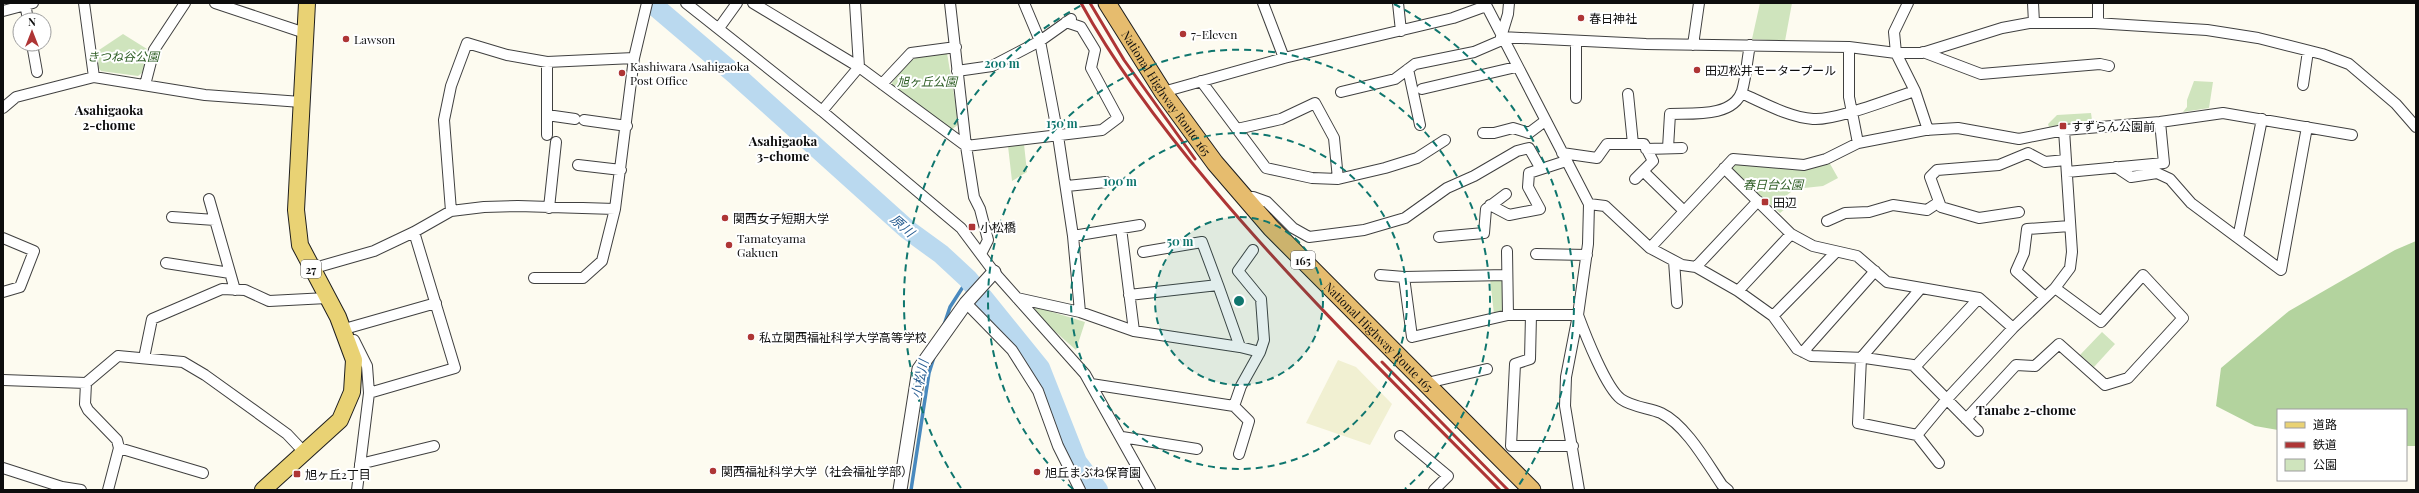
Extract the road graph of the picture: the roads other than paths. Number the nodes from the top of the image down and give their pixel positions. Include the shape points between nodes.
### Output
1 (84, 3) edge
2 (185, 3) edge
3 (215, 3) edge
4 (307, 3) edge
5 (647, 3) edge
6 (686, 3) edge
7 (737, 3) edge
8 (753, 3) edge
9 (855, 3) edge
10 (950, 3) edge
11 (1024, 3) edge
12 (1107, 3) edge
13 (1263, 3) edge
14 (1398, 3) edge
15 (1509, 3) edge
16 (1699, 3) edge
17 (1908, 3) edge
18 (2033, 3) edge
19 (2098, 3) edge
20 (28, 4) edge
21 (1485, 4) edge
22 (3, 11) edge
23 (2034, 23) junction
24 (2098, 23) junction
25 (719, 28) junction
26 (1401, 31) junction
27 (305, 33) junction
28 (1502, 39) junction
29 (1040, 41) junction
30 (1576, 42) junction
31 (1693, 44) junction
32 (1750, 45) junction
33 (956, 47) junction
34 (1849, 47) junction
35 (2308, 51) junction
36 (33, 52) edge
37 (1923, 52) junction
38 (1896, 53) junction
39 (634, 58) junction
40 (1284, 58) junction
41 (547, 62) junction
42 (2109, 66) dead end
43 (859, 67) junction
44 (1516, 67) junction
45 (1408, 69) junction
46 (958, 71) junction
47 (37, 72) dead end
48 (94, 77) junction
49 (1201, 82) junction
50 (882, 84) junction
51 (144, 85) junction
52 (2303, 85) dead end
53 (1422, 89) dead end
54 (1915, 91) junction
55 (1163, 92) junction
56 (1342, 92) dead end
57 (1741, 93) junction
58 (1628, 94) dead end
59 (1576, 98) dead end
60 (301, 102) junction
61 (3, 108) edge
62 (822, 111) junction
63 (1852, 111) junction
64 (547, 116) junction
65 (2262, 119) junction
66 (1545, 121) junction
67 (2160, 122) junction
68 (1420, 125) dead end
69 (627, 126) junction
70 (2307, 127) junction
71 (2416, 127) edge
72 (1237, 129) junction
73 (1928, 130) junction
74 (2064, 130) junction
75 (1483, 133) dead end
76 (547, 135) dead end
77 (2352, 135) dead end
78 (1058, 136) junction
79 (1445, 140) dead end
80 (556, 142) dead end
81 (1858, 143) junction
82 (1633, 144) junction
83 (966, 146) junction
84 (1668, 148) junction
85 (1682, 148) dead end
86 (1646, 149) junction
87 (1564, 157) junction
88 (2066, 160) junction
89 (578, 165) dead end
90 (2116, 167) junction
91 (1724, 168) junction
92 (1541, 169) junction
93 (621, 170) junction
94 (1643, 171) junction
95 (2067, 172) junction
96 (1338, 179) junction
97 (1635, 179) dead end
98 (1106, 182) dead end
99 (1067, 186) junction
100 (1506, 194) dead end
101 (1244, 197) junction
102 (209, 200) dead end
103 (1758, 201) junction
104 (1939, 202) junction
105 (1589, 204) junction
106 (1490, 205) junction
107 (549, 208) junction
108 (615, 209) junction
109 (451, 211) junction
110 (1684, 211) junction
111 (2018, 212) dead end
112 (172, 217) dead end
113 (215, 220) junction
114 (1827, 221) dead end
115 (1140, 225) dead end
116 (2070, 226) junction
117 (1121, 228) junction
118 (414, 232) junction
119 (1791, 234) junction
120 (1073, 236) junction
121 (1439, 237) dead end
122 (3, 238) edge
123 (2238, 238) junction
124 (1650, 248) junction
125 (1253, 250) dead end
126 (1507, 251) dead end
127 (1143, 252) dead end
128 (1836, 252) junction
129 (981, 254) junction
130 (1536, 254) dead end
131 (1586, 255) junction
132 (1674, 261) junction
133 (166, 263) dead end
134 (1696, 268) junction
135 (311, 269) junction
136 (1875, 271) junction
137 (230, 273) junction
138 (991, 275) junction
139 (1380, 275) dead end
140 (1507, 275) junction
141 (1404, 277) junction
142 (534, 278) dead end
143 (1218, 285) junction
144 (1921, 288) junction
145 (2055, 288) junction
146 (235, 290) junction
147 (1738, 290) junction
148 (3, 292) edge
149 (1129, 295) junction
150 (2045, 297) junction
151 (328, 298) junction
152 (1017, 298) junction
153 (1978, 298) junction
154 (968, 300) junction
155 (436, 303) junction
156 (1677, 303) dead end
157 (1080, 312) junction
158 (1508, 315) junction
159 (1531, 315) junction
160 (1578, 315) junction
161 (1773, 316) junction
162 (343, 323) junction
163 (2013, 328) junction
164 (1134, 331) junction
165 (1240, 347) junction
166 (1260, 352) junction
167 (1803, 352) junction
168 (144, 358) junction
169 (1861, 358) junction
170 (1915, 367) junction
171 (1487, 369) dead end
172 (3, 380) edge
173 (86, 383) junction
174 (1427, 383) junction
175 (1091, 384) junction
176 (369, 393) junction
177 (1947, 399) junction
178 (1234, 406) junction
179 (1966, 420) junction
180 (1978, 431) dead end
181 (1918, 435) junction
182 (1400, 436) dead end
183 (1122, 437) junction
184 (434, 446) dead end
185 (1573, 446) junction
186 (119, 448) junction
187 (1197, 449) dead end
188 (304, 452) junction
189 (1239, 454) dead end
190 (1939, 463) dead end
191 (360, 464) junction
192 (3, 468) edge
193 (203, 473) dead end
194 (81, 490) edge
195 (108, 490) edge
196 (263, 490) edge
197 (357, 490) edge
198 (900, 490) edge
199 (1080, 490) edge
200 (1150, 490) edge
201 (1434, 490) edge
202 (1532, 490) edge
203 (1579, 490) edge
204 (1728, 490) edge

1 - 48 street
2 - 51 street via 154,50
3 - 27 street
4 - 27 main road, 27
5 - 39 street
6 - 25 street
7 - 25 street
8 - 43 street
9 - 43 street
10 - 33 street
11 - 29 street
12 - 55 highway, National Highway Route 165 / 165
13 - 40 street
14 - 26 street
15 - 28 street
16 - 31 street
17 - 38 street via 1894,32
18 - 23 street
19 - 24 street
20 - 22 street
21 - 26 street via 1453,18
21 - 28 street
23 - 24 street
23 - 37 street via 2002,28
24 - 35 street via 2207,30 2258,38
25 - 62 street
26 - 40 street
27 - 60 main road, 27
28 - 30 street
28 - 44 street
28 - 45 street via 1474,52 1415,64
29 - 46 street via 992,66
29 - 78 street
29 - 78 street via 1069,21 1081,27 1095,50 1091,68 1118,118 1102,130
30 - 31 street
30 - 59 street
31 - 32 street
32 - 34 street
32 - 57 street
33 - 46 street
33 - 50 street via 911,53
34 - 38 street
34 - 63 street via 1849,98
35 - 52 street
35 - 71 street via 2349,64 2396,104
36 - 47 street
37 - 38 street
37 - 42 street via 1981,74 2100,64
38 - 54 street
39 - 41 street
39 - 69 street
40 - 49 street
41 - 64 street
41 - 109 street via 507,55 467,43 451,86 444,120
43 - 50 street
43 - 62 street
44 - 53 street
44 - 66 street
45 - 56 street via 1395,79
45 - 68 street
46 - 83 street
48 - 51 street
48 - 61 street via 16,97
49 - 55 street
49 - 72 street
50 - 83 street
51 - 60 street via 205,95
54 - 63 street
54 - 73 street
55 - 101 highway, National Highway Route 165 / 165
57 - 63 street via 1796,116 1814,119
57 - 84 street via 1718,113 1670,114
58 - 82 street
60 - 135 main road, 27 via 296,210 300,245
62 - 129 street via 961,228
63 - 81 street
64 - 69 street
64 - 76 street
65 - 67 street via 2222,113
65 - 70 street
65 - 123 street
66 - 75 street via 1529,133 1513,128
66 - 87 street
67 - 74 street
67 - 90 street via 2164,162
69 - 93 street
70 - 77 street
70 - 123 street via 2281,270
72 - 96 street via 1266,168 1312,178
72 - 96 street via 1281,119 1316,103 1334,138
73 - 74 street via 1958,128 2019,139
73 - 81 street
74 - 88 street
78 - 83 street
78 - 99 street
79 - 96 street via 1417,158
80 - 107 street
81 - 91 street via 1826,159 1804,165 1733,159
82 - 86 street via 1644,144
82 - 87 street via 1607,144 1597,158
83 - 129 street via 974,197 988,240
84 - 85 street
84 - 86 street
86 - 94 street via 1653,161
87 - 92 street
87 - 105 street
88 - 95 street
88 - 104 street via 2045,162 2028,153 1999,166 1937,170 1930,177
89 - 93 street
90 - 95 street
90 - 123 street via 2131,177 2157,173 2170,179 2191,203
91 - 103 street
91 - 110 street
92 - 101 street via 1529,148 1517,151 1474,176 1447,188 1405,218 1364,230 1309,237 1293,228 1267,202
92 - 106 street via 1529,173 1528,187 1540,209 1509,215
93 - 108 street
94 - 97 street
94 - 110 street
95 - 116 street
98 - 99 street
99 - 120 street
100 - 106 street
101 - 174 highway, National Highway Route 165 / 165
102 - 113 street
103 - 119 street
103 - 134 street
104 - 111 street via 1941,208 1979,218
104 - 114 street via 1927,210 1893,205 1869,212 1845,213
105 - 124 street via 1605,206
105 - 131 street
106 - 121 street via 1486,209 1484,233
107 - 108 street
107 - 109 street via 484,207
108 - 142 street via 602,261 583,278
109 - 118 street
110 - 124 street
112 - 113 street
113 - 137 street
115 - 117 street
116 - 145 street via 2070,268
116 - 150 street via 2027,229 2024,253 2016,271
117 - 120 street
117 - 149 street
118 - 135 street via 374,251
118 - 155 street
119 - 128 street via 1813,246
119 - 147 street
120 - 157 street
122 - 148 street via 34,251 20,287
124 - 132 street
125 - 166 street via 1238,271 1261,299 1264,340
126 - 140 street
127 - 143 street via 1202,242
128 - 136 street via 1857,256
128 - 161 street
129 - 138 street
130 - 131 street
131 - 160 street
132 - 134 street
132 - 156 street
133 - 137 street
134 - 147 street
135 - 151 main road, 27
136 - 144 street via 1887,282
136 - 167 street
137 - 146 street
138 - 152 street
138 - 154 street
139 - 141 street
140 - 141 street
140 - 158 street
141 - 158 street via 1412,337
143 - 149 street
143 - 165 street
144 - 153 street
144 - 169 street
145 - 150 street
145 - 179 street via 2101,322 2143,275 2183,318 2128,378 2105,386 2059,344 2035,366 2016,365
146 - 151 street via 245,290 269,301
146 - 168 street via 222,289 152,319
147 - 161 street
149 - 164 street
150 - 163 street
151 - 162 main road, 27
152 - 157 street
152 - 175 street
153 - 163 street
153 - 170 street
154 - 198 street via 919,369
154 - 199 street via 1012,350 1038,391 1058,446
155 - 162 street
155 - 176 street via 455,368
157 - 164 street
158 - 159 street
159 - 160 street
159 - 185 street via 1530,360 1515,364 1511,446
160 - 185 street via 1566,377 1566,406
160 - 204 street via 1585,336 1613,390 1621,400 1663,414 1683,430 1722,486
161 - 167 street via 1797,349
162 - 176 street via 366,366
162 - 188 main road, 27 via 354,360 352,392 340,420
163 - 177 street
164 - 165 street
165 - 166 street
166 - 178 street via 1241,386
167 - 169 street via 1811,356
168 - 173 street via 118,356
168 - 188 street via 183,362 287,434
169 - 170 street
169 - 181 street via 1858,423
170 - 177 street
171 - 174 street
172 - 173 street
173 - 186 street via 85,404 88,410 117,440
174 - 202 highway, National Highway Route 165 / 165
175 - 178 street
175 - 183 street
176 - 191 street
177 - 179 street
177 - 181 street
178 - 189 street via 1249,421
179 - 180 street
181 - 190 street
182 - 201 street via 1448,476
183 - 187 street
183 - 200 street
184 - 191 street
185 - 203 street
186 - 193 street
186 - 195 street
188 - 196 main road, 27
191 - 197 street
192 - 194 street via 62,487

